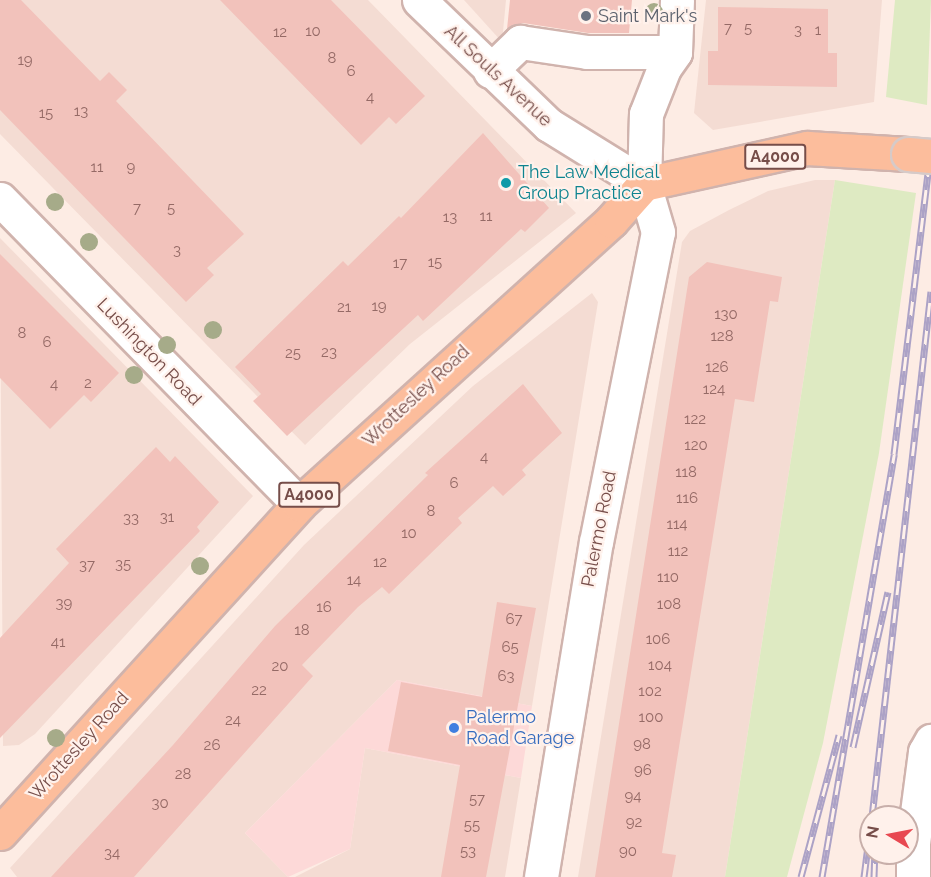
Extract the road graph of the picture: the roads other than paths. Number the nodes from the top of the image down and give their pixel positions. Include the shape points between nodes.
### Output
1 (419, 0) edge
2 (677, 0) edge
3 (675, 52) junction
4 (490, 71) junction
5 (920, 155) edge
6 (644, 184) junction
7 (0, 199) edge
8 (299, 504) junction
9 (931, 741) edge
10 (3, 825) edge
11 (541, 877) edge
12 (913, 877) edge

1 - 4 street, All Souls Avenue
2 - 3 street
3 - 4 street via 587,52 520,42
3 - 6 street, Palermo Road via 664,68 646,114
4 - 6 street, All Souls Avenue via 549,125
5 - 6 main road, A4000 via 807,148
6 - 8 main road, Wrottesley Road / A4000 via 611,221
6 - 11 street, Palermo Road via 658,232 596,542
7 - 8 street, Lushington Road
8 - 10 main road, Wrottesley Road / A4000
9 - 12 street via 923,763

